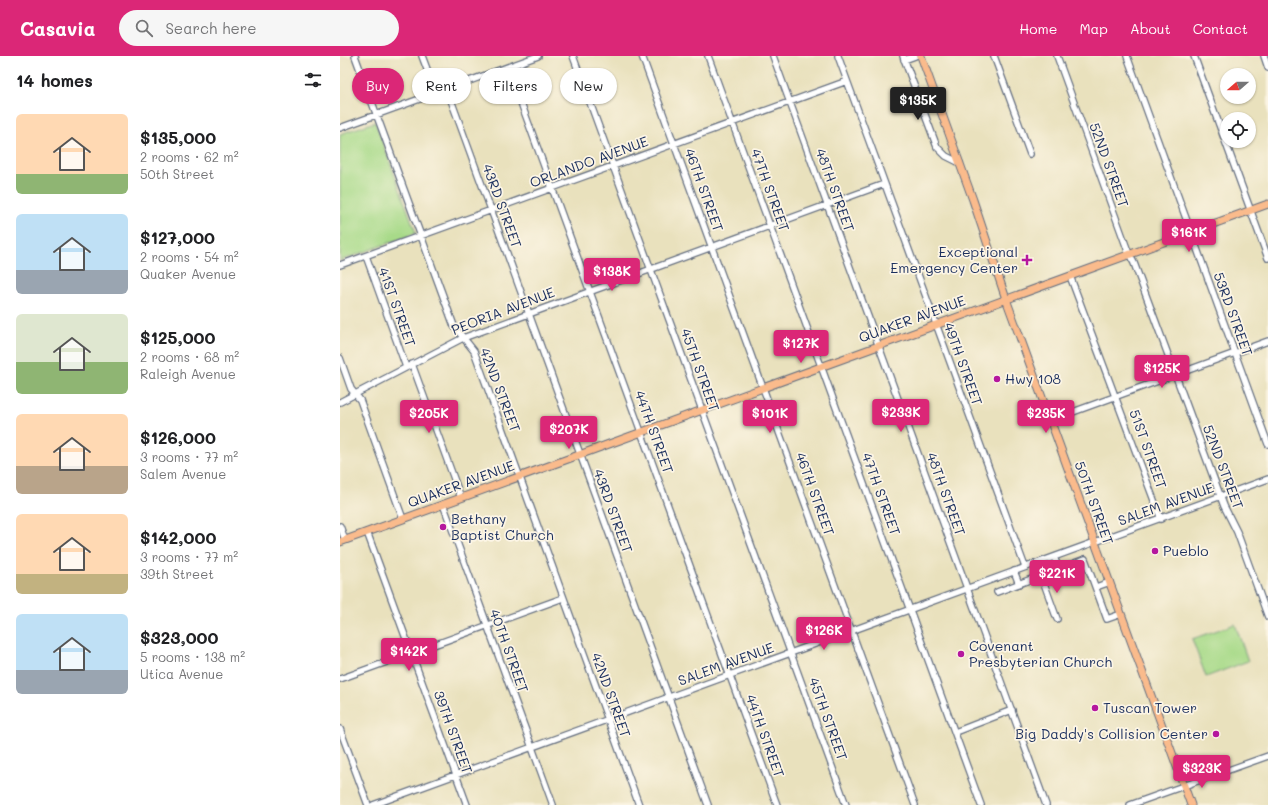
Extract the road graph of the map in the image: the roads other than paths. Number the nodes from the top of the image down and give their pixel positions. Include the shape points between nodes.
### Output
1 (356, 56) edge
2 (422, 56) edge
3 (538, 56) edge
4 (573, 56) edge
5 (642, 56) edge
6 (708, 56) edge
7 (773, 56) edge
8 (838, 56) edge
9 (915, 56) edge
10 (921, 56) edge
11 (994, 56) edge
12 (1057, 56) edge
13 (1127, 56) edge
14 (1194, 56) edge
15 (1264, 56) edge
16 (523, 58) edge
17 (904, 58) edge
18 (508, 67) junction
19 (427, 68) edge
20 (1268, 68) edge
21 (471, 80) edge
22 (847, 81) junction
23 (790, 101) junction
24 (412, 102) edge
25 (452, 104) edge
26 (377, 115) junction
27 (733, 122) junction
28 (340, 128) edge
29 (674, 144) junction
30 (1030, 154) dead end
31 (960, 163) junction
32 (613, 166) junction
33 (884, 184) junction
34 (552, 188) junction
35 (1268, 204) edge
36 (827, 205) junction
37 (491, 210) junction
38 (1250, 210) junction
39 (770, 226) junction
40 (1191, 232) junction
41 (421, 236) junction
42 (712, 247) junction
43 (1129, 254) junction
44 (366, 256) junction
45 (1268, 258) edge
46 (340, 265) edge
47 (651, 269) junction
48 (1070, 276) junction
49 (590, 291) junction
50 (1006, 299) junction
51 (529, 314) junction
52 (936, 324) junction
53 (463, 338) junction
54 (1268, 341) edge
55 (879, 345) junction
56 (1235, 353) junction
57 (340, 358) edge
58 (412, 364) junction
59 (822, 366) junction
60 (406, 367) junction
61 (1175, 375) junction
62 (763, 388) junction
63 (355, 394) junction
64 (1115, 397) junction
65 (340, 402) edge
66 (702, 410) junction
67 (1050, 420) junction
68 (641, 432) junction
69 (1268, 444) edge
70 (580, 454) junction
71 (519, 477) junction
72 (1268, 479) edge
73 (1221, 497) junction
74 (461, 498) junction
75 (443, 504) junction
76 (1160, 518) junction
77 (403, 519) junction
78 (340, 526) edge
79 (367, 532) junction
80 (343, 541) edge
81 (1095, 542) junction
82 (1054, 557) junction
83 (1024, 568) junction
84 (1059, 569) junction
85 (1014, 571) junction
86 (1041, 575) junction
87 (1110, 582) junction
88 (1019, 584) junction
89 (1096, 587) junction
90 (967, 588) junction
91 (997, 592) dead end
92 (564, 598) junction
93 (910, 610) junction
94 (1121, 614) junction
95 (1268, 617) edge
96 (1057, 619) dead end
97 (488, 626) junction
98 (852, 631) junction
99 (411, 653) junction
100 (791, 653) junction
101 (730, 676) junction
102 (340, 679) edge
103 (669, 698) junction
104 (1012, 710) junction
105 (608, 720) junction
106 (340, 729) edge
107 (954, 732) junction
108 (532, 747) junction
109 (1268, 756) edge
110 (456, 775) junction
111 (1184, 786) junction
112 (368, 805) edge
113 (373, 805) edge
114 (467, 805) edge
115 (553, 805) edge
116 (639, 805) edge
117 (708, 805) edge
118 (777, 805) edge
119 (846, 805) edge
120 (915, 805) edge
121 (981, 805) edge
122 (1046, 805) edge
123 (1130, 805) edge
124 (1191, 805) edge

1 - 26 street, 42ND STREET
2 - 19 street
3 - 16 street
4 - 32 street, 45TH STREET
5 - 29 street, 46TH STREET
6 - 27 street, 47TH STREET
7 - 23 street, 48TH STREET
8 - 22 street, 49TH STREET
9 - 17 street
10 - 31 main road, 50TH STREET
11 - 30 street
12 - 43 street, 52ND STREET
13 - 40 street, 53RD STREET
14 - 38 street
15 - 20 street
16 - 18 street
17 - 31 street via 937,147 946,156
18 - 21 street
18 - 34 street, 44TH STREET
22 - 23 street, ORLANDO AVENUE
22 - 33 street, 49TH STREET
23 - 27 street, ORLANDO AVENUE
23 - 36 street, 48TH STREET
24 - 26 street
25 - 37 street, 43RD STREET
26 - 28 street
26 - 41 street, 42ND STREET
27 - 29 street, ORLANDO AVENUE
27 - 39 street, 47TH STREET
29 - 32 street, ORLANDO AVENUE
29 - 42 street, 46TH STREET
31 - 50 main road, 50TH STREET
32 - 34 street, ORLANDO AVENUE
32 - 47 street, 45TH STREET
33 - 36 street, PEORIA AVENUE
33 - 52 street, 49TH STREET
34 - 37 street, ORLANDO AVENUE
34 - 49 street, 44TH STREET
35 - 38 main road, QUAKER AVENUE
36 - 39 street, PEORIA AVENUE
36 - 55 street, 48TH STREET
37 - 41 street, ORLANDO AVENUE
37 - 51 street, 43RD STREET
38 - 40 main road, QUAKER AVENUE
38 - 45 street
39 - 42 street, PEORIA AVENUE
39 - 59 street, 47TH STREET
40 - 43 main road, QUAKER AVENUE
40 - 56 street, 53RD STREET
41 - 44 street, ORLANDO AVENUE
41 - 53 street, 42ND STREET via 454,326
42 - 47 street, PEORIA AVENUE
42 - 62 street, 46TH STREET
43 - 48 main road, QUAKER AVENUE
43 - 61 street, 52ND STREET
44 - 46 street, ORLANDO AVENUE
44 - 60 street, 41ST STREET
47 - 49 street, PEORIA AVENUE
47 - 66 street, 45TH STREET
48 - 50 main road, QUAKER AVENUE
48 - 64 street, 51ST STREET
49 - 51 street, PEORIA AVENUE
49 - 68 street, 44TH STREET
50 - 52 main road, QUAKER AVENUE
50 - 67 main road, 50TH STREET
51 - 53 street, PEORIA AVENUE
51 - 70 street, 43RD STREET
52 - 55 main road, QUAKER AVENUE
52 - 83 street, 49TH STREET
53 - 58 street, PEORIA AVENUE
53 - 71 street, 42ND STREET via 474,352
54 - 56 street
55 - 59 main road, QUAKER AVENUE
55 - 90 street, 48TH STREET
56 - 61 street
56 - 69 street, 53RD STREET
57 - 63 street
58 - 60 street, PEORIA AVENUE
58 - 74 street, 41ST STREET
59 - 62 main road, QUAKER AVENUE
59 - 93 street, 47TH STREET
60 - 63 street, PEORIA AVENUE
61 - 64 street
61 - 73 street, 52ND STREET
62 - 66 main road, QUAKER AVENUE
62 - 98 street, 46TH STREET
63 - 65 street, PEORIA AVENUE
63 - 77 street via 360,400
64 - 67 street
64 - 76 street, 51ST STREET
66 - 68 main road, QUAKER AVENUE
66 - 100 street, 45TH STREET
67 - 81 main road, 50TH STREET
68 - 70 main road, QUAKER AVENUE
68 - 101 street, 44TH STREET
70 - 71 main road, QUAKER AVENUE
70 - 103 street, 43RD STREET
71 - 74 main road, QUAKER AVENUE
71 - 92 street, 42ND STREET
72 - 73 street, SALEM AVENUE
73 - 76 street, SALEM AVENUE
73 - 95 street, 52ND STREET via 1237,532
74 - 75 main road, QUAKER AVENUE
75 - 77 main road, QUAKER AVENUE
75 - 97 street, 40TH STREET
76 - 81 street, SALEM AVENUE
77 - 79 main road, QUAKER AVENUE
78 - 80 street
79 - 80 main road, QUAKER AVENUE
79 - 99 street, 39TH STREET
81 - 82 street, SALEM AVENUE
81 - 87 main road, 50TH STREET
82 - 83 street, SALEM AVENUE
82 - 84 street
83 - 85 street, SALEM AVENUE
84 - 86 street
84 - 89 street via 1085,558
85 - 88 street
85 - 90 street, SALEM AVENUE
86 - 88 street
86 - 96 street
87 - 89 street
87 - 94 main road, 50TH STREET
88 - 91 street
89 - 94 street via 1107,619
90 - 93 street, SALEM AVENUE
90 - 104 street, 48TH STREET
92 - 97 street
92 - 105 street, 42ND STREET
93 - 98 street, SALEM AVENUE
93 - 107 street, 47TH STREET
94 - 111 main road, 50TH STREET
97 - 99 street
97 - 108 street, 40TH STREET
98 - 100 street, SALEM AVENUE
98 - 120 street, 46TH STREET
99 - 102 street
99 - 110 street, 39TH STREET
100 - 101 street, SALEM AVENUE
100 - 119 street, 45TH STREET
101 - 103 street, SALEM AVENUE
101 - 118 street, 44TH STREET
103 - 105 street, SALEM AVENUE
103 - 117 street, 43RD STREET
104 - 107 street
104 - 122 street, 48TH STREET
105 - 108 street, SALEM AVENUE
105 - 116 street, 42ND STREET
106 - 112 street
107 - 121 street, 47TH STREET
108 - 110 street, SALEM AVENUE
108 - 115 street, 40TH STREET
109 - 111 street
110 - 113 street, SALEM AVENUE
110 - 114 street, 39TH STREET
111 - 123 street
111 - 124 main road, 50TH STREET

